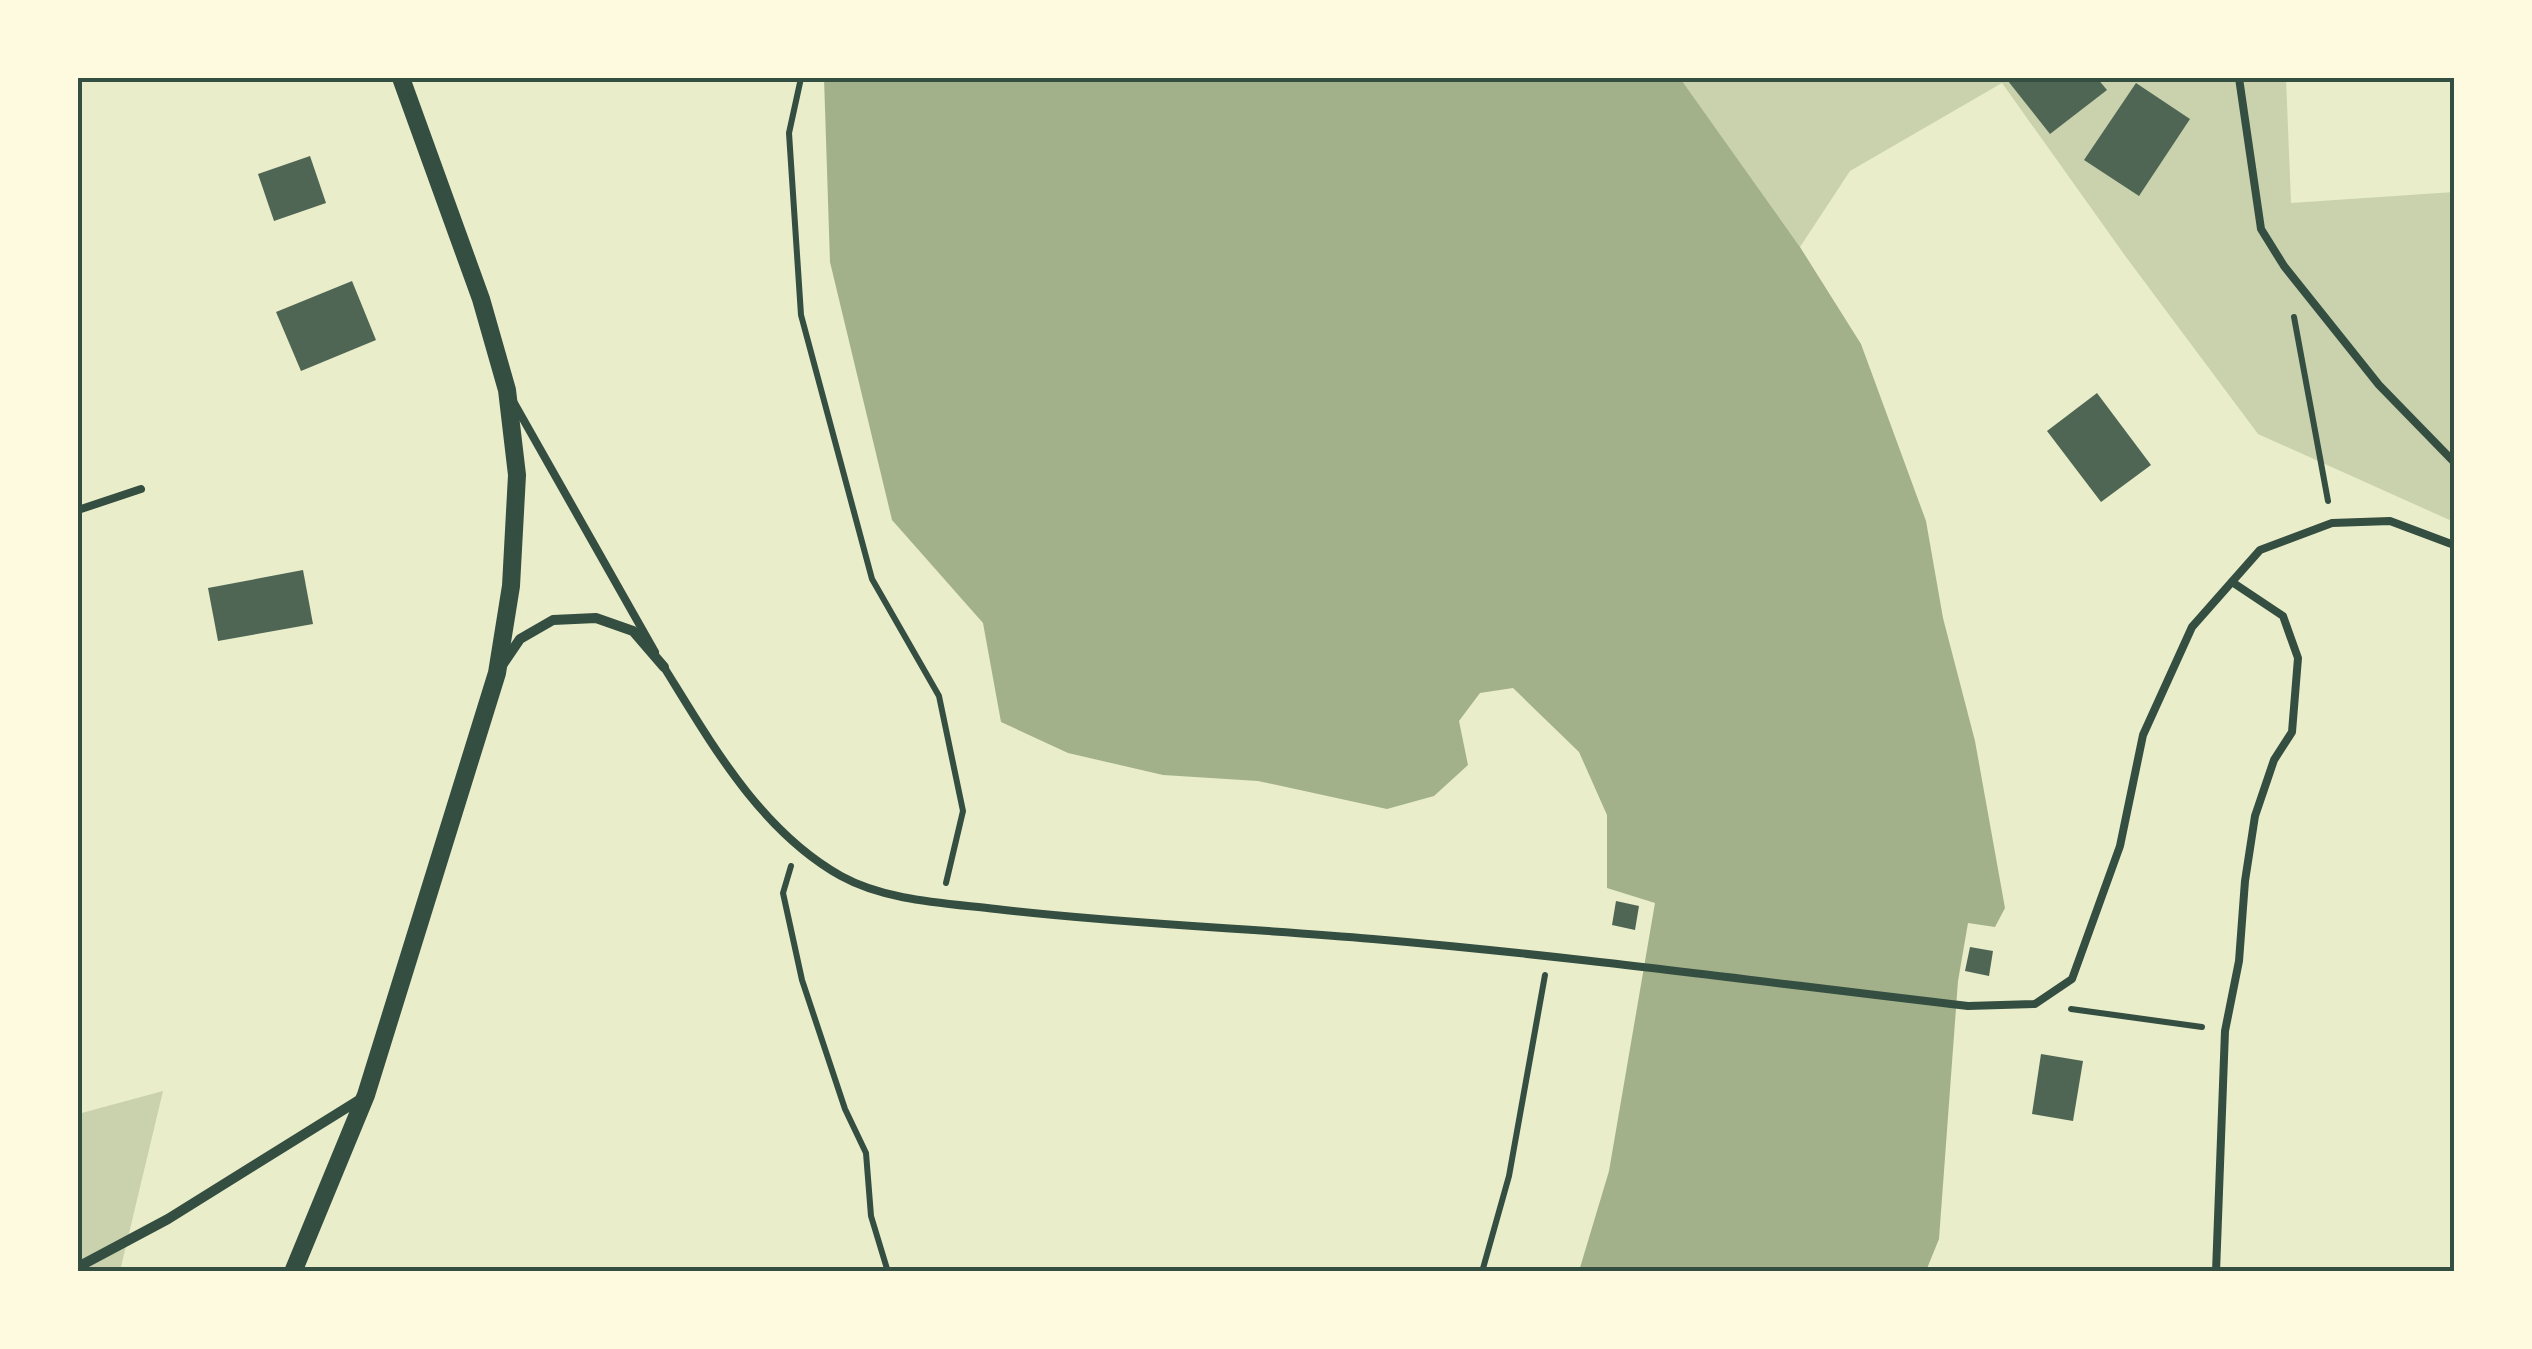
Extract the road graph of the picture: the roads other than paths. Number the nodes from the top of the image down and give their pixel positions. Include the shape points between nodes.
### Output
1 (401, 78) edge
2 (2238, 78) edge
3 (507, 390) junction
4 (2454, 462) edge
5 (141, 489) dead end
6 (78, 510) edge
7 (2454, 545) edge
8 (2232, 582) junction
9 (664, 667) junction
10 (497, 673) junction
11 (366, 1096) junction
12 (78, 1267) edge
13 (292, 1272) edge
14 (2216, 1272) edge

1 - 3 street via 482,299
2 - 4 lane via 2260,229 2379,385
3 - 9 lane
3 - 10 street via 517,475 512,586
5 - 6 lane
7 - 8 lane via 2390,521 2332,523 2260,550
8 - 9 lane via 2192,627 2143,735 2120,846 2072,979 2035,1004 1968,1006 1376,939 1028,913 890,893 843,877 762,811
8 - 14 lane via 2283,616 2298,658 2292,732 2274,760 2256,816 2240,961 2224,1030
9 - 10 street via 633,631 596,618 553,620 520,638
10 - 11 street
11 - 12 street
11 - 13 street

